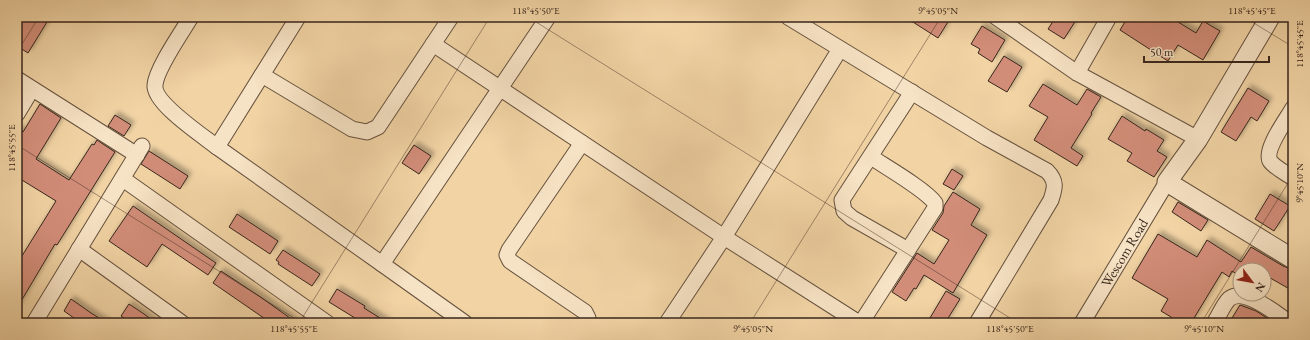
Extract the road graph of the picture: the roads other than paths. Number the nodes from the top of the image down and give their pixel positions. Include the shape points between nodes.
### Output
1 (191, 17) edge
2 (298, 17) edge
3 (452, 17) edge
4 (548, 17) edge
5 (788, 17) edge
6 (996, 17) edge
7 (1109, 17) edge
8 (1270, 17) edge
9 (433, 44) junction
10 (840, 49) junction
11 (1077, 73) junction
12 (262, 75) junction
13 (17, 79) edge
14 (501, 88) junction
15 (32, 89) junction
16 (912, 92) junction
17 (1293, 108) edge
18 (17, 114) edge
19 (1198, 139) junction
20 (582, 143) junction
21 (217, 147) junction
22 (871, 157) junction
23 (1293, 178) edge
24 (123, 179) junction
25 (1167, 182) junction
26 (724, 237) junction
27 (79, 249) junction
28 (908, 250) junction
29 (1293, 259) edge
30 (382, 264) junction
31 (40, 321) edge
32 (182, 323) edge
33 (327, 323) edge
34 (465, 323) edge
35 (586, 323) edge
36 (667, 323) edge
37 (860, 323) edge
38 (977, 323) edge
39 (1082, 323) edge
40 (1214, 323) edge
41 (1290, 323) edge

1 - 21 street via 157,73 154,86 161,101 173,113
2 - 12 street
3 - 9 street
4 - 14 street
5 - 10 street
6 - 11 street
7 - 11 street
8 - 19 street
9 - 12 street via 378,127 367,132 352,129
9 - 14 street
10 - 16 street
10 - 26 street
11 - 19 street
12 - 21 street
13 - 15 street
14 - 20 street
14 - 30 street
15 - 18 street
15 - 24 street via 140,150
16 - 22 street
16 - 38 street via 1047,171 1055,184 1051,200
17 - 23 street via 1268,155 1275,166
19 - 25 street
20 - 26 street
20 - 35 street via 507,256 585,312 588,318
21 - 30 street
22 - 28 street via 935,203 935,208
22 - 28 street via 842,200 844,211
24 - 27 street
24 - 33 street
25 - 29 street
25 - 39 street, Wescom Road
26 - 36 street
26 - 37 street
27 - 31 street
27 - 32 street
28 - 37 street
30 - 34 street
40 - 41 street via 1229,299 1237,296 1261,303

